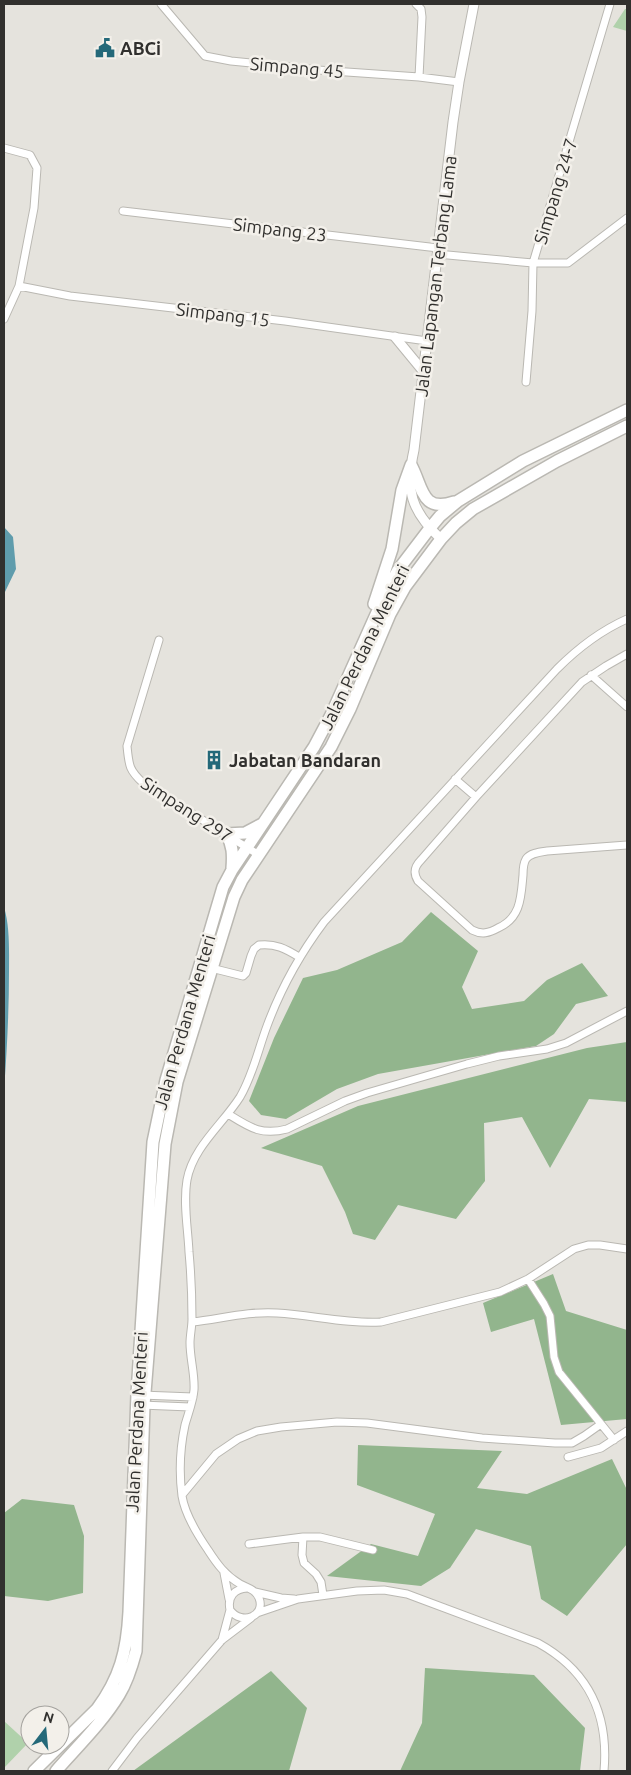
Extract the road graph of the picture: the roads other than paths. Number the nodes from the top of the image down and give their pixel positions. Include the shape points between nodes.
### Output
1 (161, 4) edge
2 (416, 4) edge
3 (474, 4) edge
4 (610, 4) edge
5 (418, 77) junction
6 (458, 82) junction
7 (4, 148) edge
8 (123, 211) dead end
9 (627, 218) edge
10 (437, 251) junction
11 (533, 263) junction
12 (18, 286) junction
13 (4, 319) edge
14 (396, 337) junction
15 (427, 341) junction
16 (423, 371) junction
17 (526, 382) dead end
18 (627, 410) edge
19 (627, 426) edge
20 (411, 465) junction
21 (458, 501) junction
22 (430, 528) junction
23 (441, 539) junction
24 (627, 620) edge
25 (364, 639) junction
26 (159, 640) dead end
27 (627, 654) edge
28 (591, 675) junction
29 (627, 707) edge
30 (455, 780) junction
31 (476, 797) junction
32 (262, 824) junction
33 (226, 834) junction
34 (627, 845) edge
35 (247, 847) junction
36 (258, 855) junction
37 (232, 870) junction
38 (300, 957) junction
39 (212, 968) junction
40 (627, 1011) edge
41 (228, 1114) junction
42 (627, 1249) edge
43 (528, 1279) junction
44 (192, 1322) junction
45 (193, 1397) junction
46 (140, 1400) junction
47 (190, 1407) junction
48 (600, 1424) junction
49 (627, 1431) edge
50 (614, 1440) junction
51 (568, 1457) dead end
52 (182, 1495) junction
53 (303, 1536) junction
54 (249, 1544) dead end
55 (374, 1550) dead end
56 (224, 1573) junction
57 (247, 1588) junction
58 (255, 1592) junction
59 (323, 1595) junction
60 (298, 1599) junction
61 (229, 1600) junction
62 (230, 1610) junction
63 (254, 1615) junction
64 (222, 1640) junction
65 (34, 1771) edge
66 (56, 1771) edge
67 (112, 1771) edge
68 (604, 1771) edge

1 - 5 street, Simpang 45 via 205,56 318,70
2 - 5 street via 422,17
3 - 6 street, Jalan Lapangan Terbang Lama
4 - 11 street, Simpang 24-7
5 - 6 street, Simpang 45
6 - 10 street, Jalan Lapangan Terbang Lama
7 - 12 street via 30,155 37,168 34,208
8 - 10 street, Simpang 23
9 - 11 street, Simpang 23 via 568,263
10 - 11 street, Simpang 23
10 - 15 street, Jalan Lapangan Terbang Lama
11 - 17 street, Simpang 24-7
12 - 13 street
12 - 14 street, Simpang 15 via 70,296
14 - 15 street, Simpang 15
14 - 16 street
15 - 16 street, Jalan Lapangan Terbang Lama
16 - 20 street, Jalan Lapangan Terbang Lama
18 - 21 main road, Jalan Perdana Menteri via 523,461
19 - 23 main road, Jalan Perdana Menteri via 473,509
20 - 21 main road via 427,500 437,505
20 - 22 street, Jalan Lapangan Terbang Lama via 411,493 416,509
20 - 25 main road via 402,490 392,549
21 - 22 main road, Jalan Perdana Menteri
22 - 23 street, Jalan Lapangan Terbang Lama
22 - 25 main road, Jalan Perdana Menteri via 398,570
23 - 36 main road, Jalan Perdana Menteri via 394,607 330,748
24 - 30 street via 603,631 574,652
25 - 32 main road, Jalan Perdana Menteri via 318,740
26 - 33 street, Simpang 297 via 128,746 132,772 143,783
27 - 28 street
28 - 29 street
28 - 31 street
30 - 31 street
30 - 38 street via 337,907
31 - 34 street via 417,864 415,876 479,934 493,931 513,919 520,902 524,862 528,856 547,851
32 - 33 main road via 245,833
32 - 35 main road, Jalan Perdana Menteri
33 - 35 street, Simpang 297
33 - 37 main road via 232,848
35 - 36 street, Simpang 297
35 - 37 main road, Jalan Perdana Menteri
36 - 39 main road, Jalan Perdana Menteri via 234,897
37 - 46 main road, Jalan Perdana Menteri via 218,901 156,1120 150,1164
38 - 39 street via 286,949 259,944 243,976
38 - 41 street via 277,1002 249,1079
39 - 46 main road, Jalan Perdana Menteri via 177,1082 164,1144
40 - 41 street via 566,1043 467,1064 367,1093 287,1129 256,1130
41 - 44 street via 198,1155 187,1180
42 - 43 street via 588,1245 574,1249
43 - 44 street via 500,1292 381,1322 261,1313
43 - 48 street via 550,1316 554,1357 559,1372
44 - 45 street
45 - 46 street
45 - 47 street
46 - 47 street
46 - 65 main road, Jalan Perdana Menteri via 130,1612 123,1659 111,1689 97,1709
46 - 66 main road, Jalan Perdana Menteri via 136,1651 120,1695
47 - 52 street via 181,1450
48 - 50 street
48 - 52 street via 572,1443 482,1438 366,1423 281,1426 238,1439 216,1454
49 - 50 street
50 - 51 street via 590,1452
52 - 56 street via 192,1523
53 - 54 street
53 - 55 street
53 - 59 street via 304,1563 316,1574
56 - 57 street
56 - 61 street
57 - 58 street
57 - 61 street via 233,1593
58 - 60 street
58 - 63 street via 260,1602
59 - 60 street
59 - 68 street via 375,1590 407,1594 554,1652 573,1668 599,1710 603,1728
60 - 63 street
61 - 62 street
62 - 63 street via 240,1618
62 - 64 street
63 - 64 street
64 - 67 street

